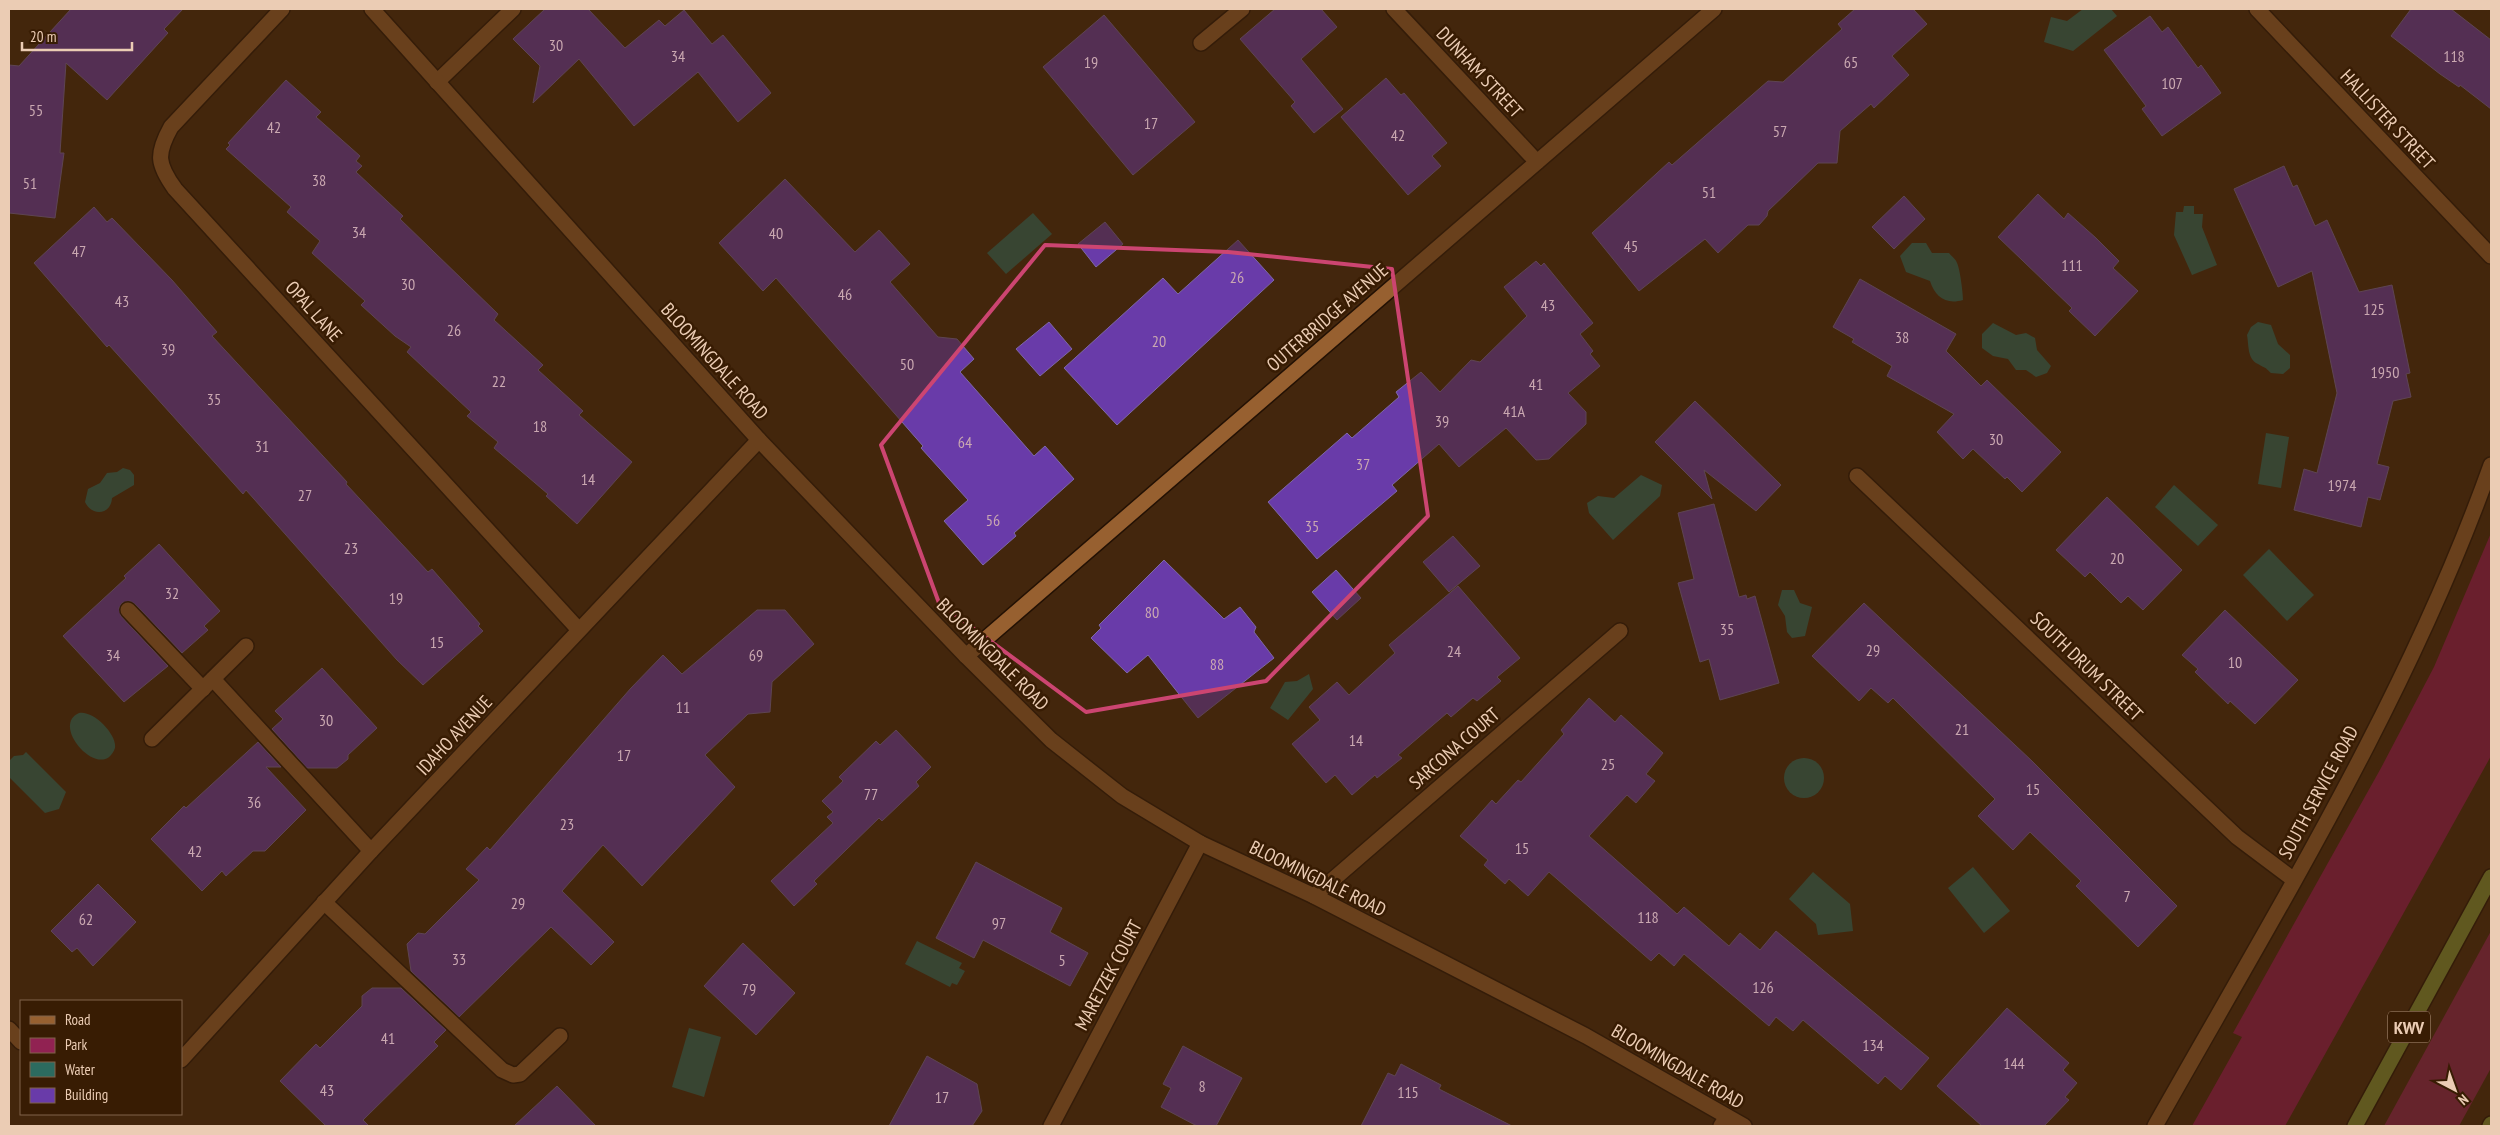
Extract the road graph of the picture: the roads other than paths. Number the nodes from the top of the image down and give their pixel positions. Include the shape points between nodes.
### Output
1 (282, 9) edge
2 (372, 9) edge
3 (513, 9) edge
4 (1242, 9) edge
5 (1394, 9) edge
6 (1714, 9) edge
7 (2257, 9) edge
8 (1201, 43) dead end
9 (437, 82) junction
10 (1537, 162) junction
11 (2491, 256) edge
12 (759, 440) junction
13 (2491, 465) edge
14 (1857, 476) dead end
15 (128, 610) dead end
16 (580, 630) junction
17 (1620, 631) dead end
18 (246, 646) dead end
19 (966, 656) junction
20 (208, 684) junction
21 (152, 739) dead end
22 (1200, 843) junction
23 (371, 851) junction
24 (2491, 865) edge
25 (2491, 877) edge
26 (2294, 880) junction
27 (1314, 896) junction
28 (324, 902) junction
29 (2463, 928) junction
30 (9, 1029) edge
31 (560, 1036) dead end
32 (20, 1041) edge
33 (182, 1059) edge
34 (1724, 1122) edge
35 (1050, 1126) edge
36 (1744, 1126) edge
37 (2155, 1126) edge
38 (2355, 1126) edge

1 - 16 street, OPAL LANE via 172,127 163,142 159,159 165,175
2 - 9 street, BLOOMINGDALE ROAD
3 - 9 street
4 - 8 street
5 - 10 street, DUNHAM STREET
6 - 10 street, OUTERBRIDGE AVENUE
7 - 11 street, HALLISTER STREET
9 - 12 street, BLOOMINGDALE ROAD
10 - 19 street, OUTERBRIDGE AVENUE
12 - 16 street, IDAHO AVENUE
12 - 19 street, BLOOMINGDALE ROAD
13 - 26 street, SOUTH SERVICE ROAD via 2422,636
14 - 26 street, SOUTH DRUM STREET via 2237,837
15 - 20 street
16 - 23 street, IDAHO AVENUE
17 - 27 street, SARCONA COURT
18 - 20 street
19 - 22 street, BLOOMINGDALE ROAD via 1051,740 1122,796
20 - 21 street
20 - 23 street
22 - 27 street, BLOOMINGDALE ROAD
22 - 35 street, MARETZEK COURT
23 - 28 street, IDAHO AVENUE
24 - 29 highway
25 - 29 highway, KWV
26 - 37 street, SOUTH SERVICE ROAD
27 - 34 street, BLOOMINGDALE ROAD via 1586,1036
28 - 31 street via 502,1070 520,1074
28 - 33 street, IDAHO AVENUE
29 - 38 highway, KWV
30 - 32 street
34 - 36 street, BLOOMINGDALE ROAD

